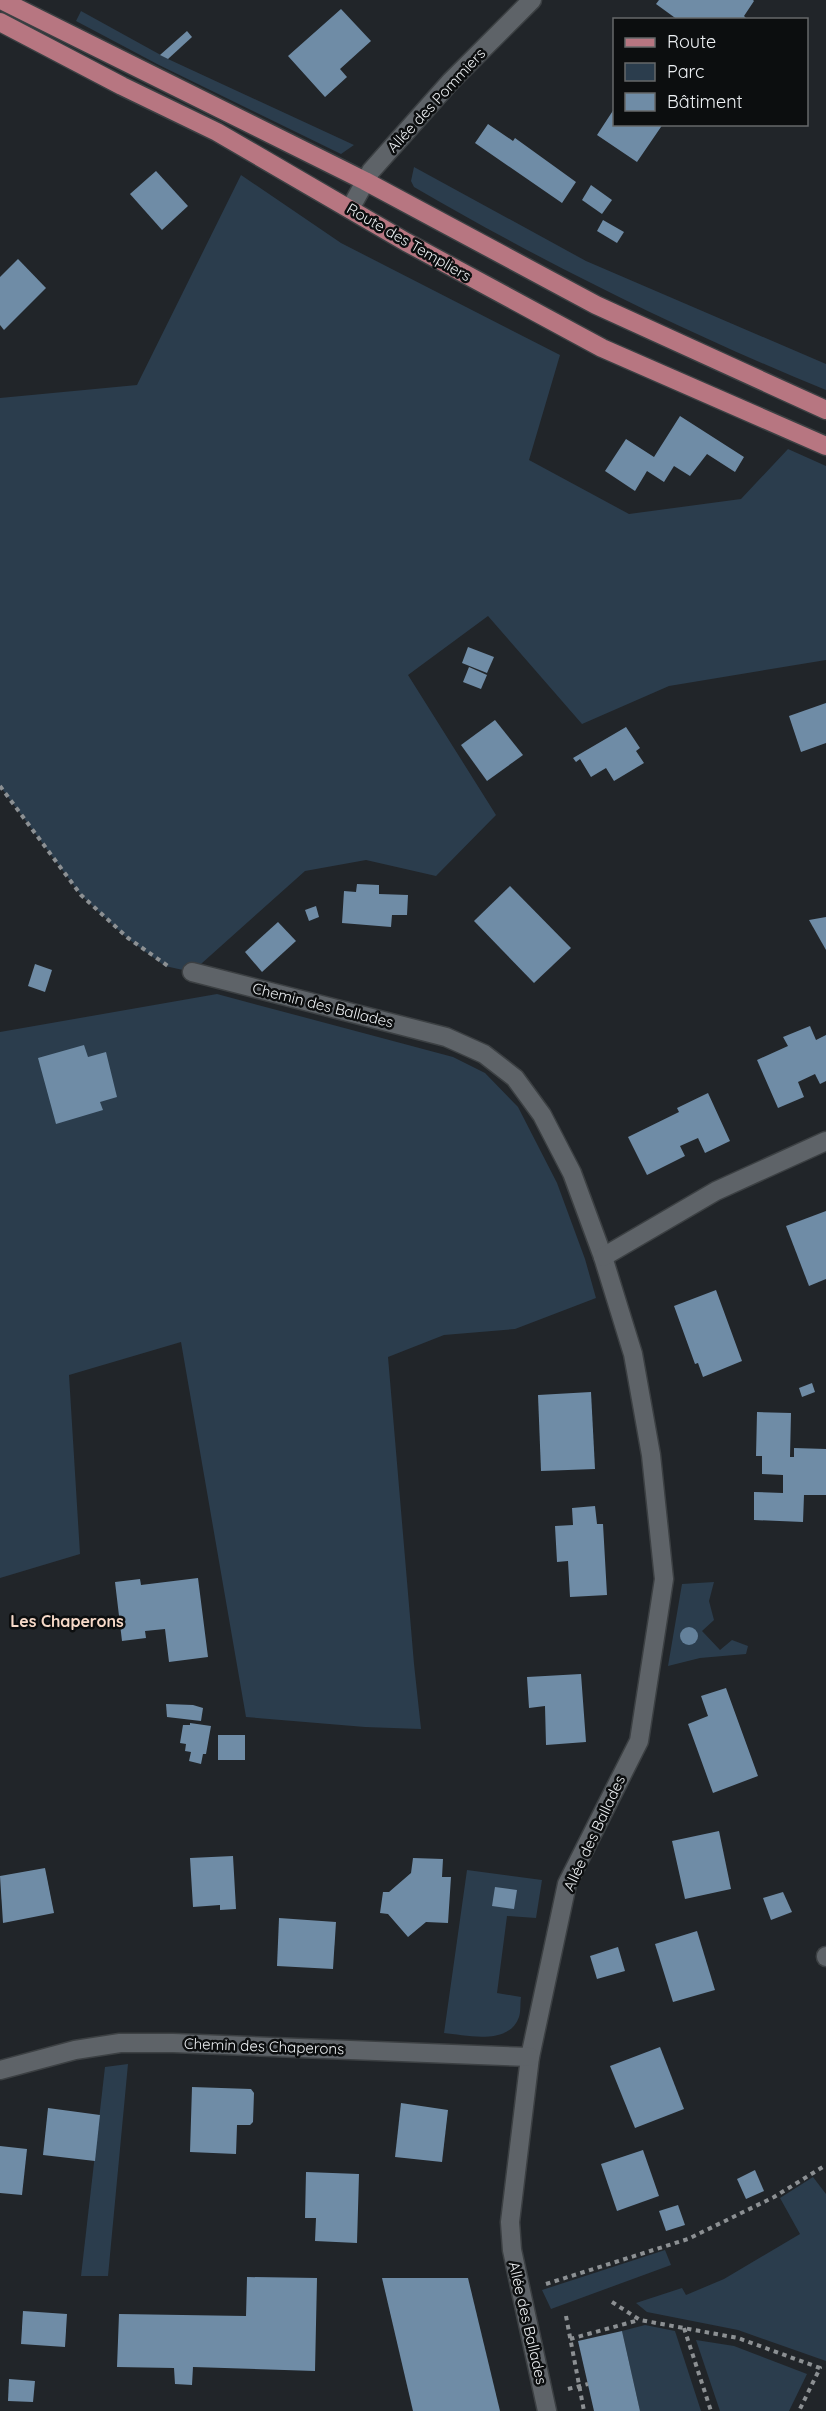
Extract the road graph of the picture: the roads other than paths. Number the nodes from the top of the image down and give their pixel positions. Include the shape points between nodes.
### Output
1 (1, 0) edge
2 (532, 0) edge
3 (0, 22) edge
4 (365, 181) junction
5 (350, 209) junction
6 (826, 410) edge
7 (826, 446) edge
8 (192, 972) road end
9 (826, 1141) edge
10 (603, 1257) junction
11 (530, 2057) junction
12 (0, 2070) edge
13 (547, 2411) edge

1 - 4 main road, Route des Templiers
2 - 4 street, Allée des Pommiers via 451,81
3 - 5 main road, Route des Templiers via 217,132
4 - 5 street, Allée des Pommiers
4 - 6 main road, Route des Templiers via 596,304
5 - 7 main road, Route des Templiers via 602,348
8 - 10 street, Chemin des Ballades via 446,1037 484,1054 515,1078 542,1115 572,1173
9 - 10 street via 716,1191
10 - 11 street, Allée des Ballades via 633,1354 651,1455 664,1580 639,1741 567,1884
11 - 12 street, Chemin des Chaperons via 120,2043 75,2050
11 - 13 street, Allée des Ballades via 510,2222 512,2250

